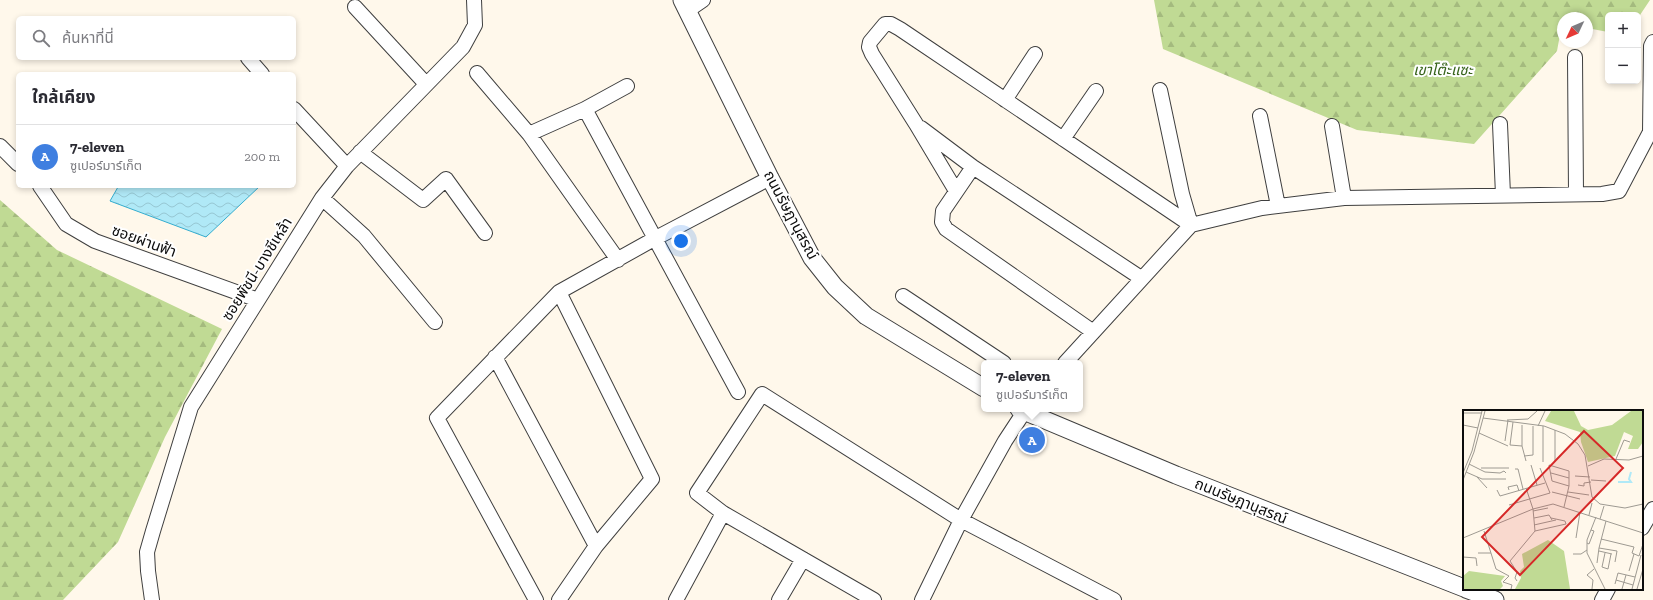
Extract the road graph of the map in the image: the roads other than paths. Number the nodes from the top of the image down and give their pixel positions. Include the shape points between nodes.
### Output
1 (474, 0) edge
2 (703, 0) edge
3 (685, 6) edge
4 (355, 7) dead end
5 (1653, 42) edge
6 (1035, 54) dead end
7 (1575, 57) dead end
8 (250, 60) edge
9 (260, 72) edge
10 (477, 73) dead end
11 (426, 84) junction
12 (627, 86) dead end
13 (1160, 90) dead end
14 (1096, 91) dead end
15 (1005, 100) junction
16 (585, 109) junction
17 (296, 110) edge
18 (1260, 116) dead end
19 (916, 124) junction
20 (1500, 124) dead end
21 (1332, 126) dead end
22 (529, 134) junction
23 (1063, 139) junction
24 (0, 146) edge
25 (360, 152) junction
26 (16, 162) edge
27 (347, 166) junction
28 (973, 167) junction
29 (770, 178) junction
30 (41, 188) edge
31 (956, 191) junction
32 (1576, 194) junction
33 (1503, 196) junction
34 (322, 198) junction
35 (1344, 198) junction
36 (1278, 206) junction
37 (1191, 225) junction
38 (485, 233) dead end
39 (654, 239) junction
40 (618, 260) junction
41 (1141, 278) junction
42 (559, 292) junction
43 (903, 296) dead end
44 (258, 300) junction
45 (435, 322) dead end
46 (1092, 331) junction
47 (495, 357) junction
48 (999, 360) edge
49 (1068, 360) edge
50 (981, 386) edge
51 (738, 392) dead end
52 (1022, 412) edge
53 (1028, 412) edge
54 (1653, 508) edge
55 (723, 513) junction
56 (961, 520) junction
57 (1643, 526) edge
58 (596, 546) junction
59 (803, 559) junction
60 (1463, 588) edge
61 (1468, 590) edge
62 (1607, 590) edge
63 (152, 600) edge
64 (536, 600) edge
65 (559, 600) edge
66 (676, 600) edge
67 (780, 600) edge
68 (874, 600) edge
69 (922, 600) edge
70 (1114, 600) edge
71 (1495, 600) edge
72 (1602, 600) edge

1 - 11 street, ซอยพัชนี-บางชีเหล้า via 475,25 463,47
2 - 3 street
3 - 29 street, ถนนรัษฎานุสรณ์
4 - 11 street
5 - 32 street via 1650,132 1619,191
6 - 15 street
7 - 32 street
8 - 9 street
10 - 22 street
11 - 25 street, ซอยพัชนี-บางชีเหล้า
12 - 16 street
13 - 37 street
14 - 23 street
15 - 19 street via 900,29 885,24 870,42 869,47
15 - 23 street
16 - 22 street
16 - 39 street
17 - 27 street
18 - 36 street
19 - 28 street
19 - 31 street
20 - 33 street
21 - 35 street
22 - 40 street
23 - 37 street
24 - 26 street
25 - 27 street, ซอยพัชนี-บางชีเหล้า
25 - 38 street via 423,200 446,179
27 - 34 street, ซอยพัชนี-บางชีเหล้า
28 - 31 street
28 - 41 street
29 - 39 street
29 - 50 street, ถนนรัษฎานุสรณ์ via 812,258 835,287 866,316
30 - 44 street, ซอยผ่านฟ้า via 66,224 95,241
31 - 46 street via 941,217 946,229
32 - 33 street
33 - 35 street
34 - 44 street, ซอยพัชนี-บางชีเหล้า
34 - 45 street via 364,236
35 - 36 street
36 - 37 street
37 - 41 street
39 - 40 street
39 - 51 street
40 - 42 street
41 - 46 street
42 - 47 street
42 - 58 street via 652,479
43 - 48 street
44 - 63 street, ซอยพัชนี-บางชีเหล้า via 192,407 148,552
46 - 49 street
47 - 58 street
47 - 64 street via 436,418
52 - 56 street
53 - 60 street, ถนนรัษฎานุสรณ์ via 1183,478
54 - 57 street
55 - 56 street via 697,493 762,394
55 - 59 street
55 - 66 street
56 - 69 street
56 - 70 street
58 - 65 street
59 - 67 street
59 - 68 street
61 - 71 street, ถนนรัษฎานุสรณ์
62 - 72 street

